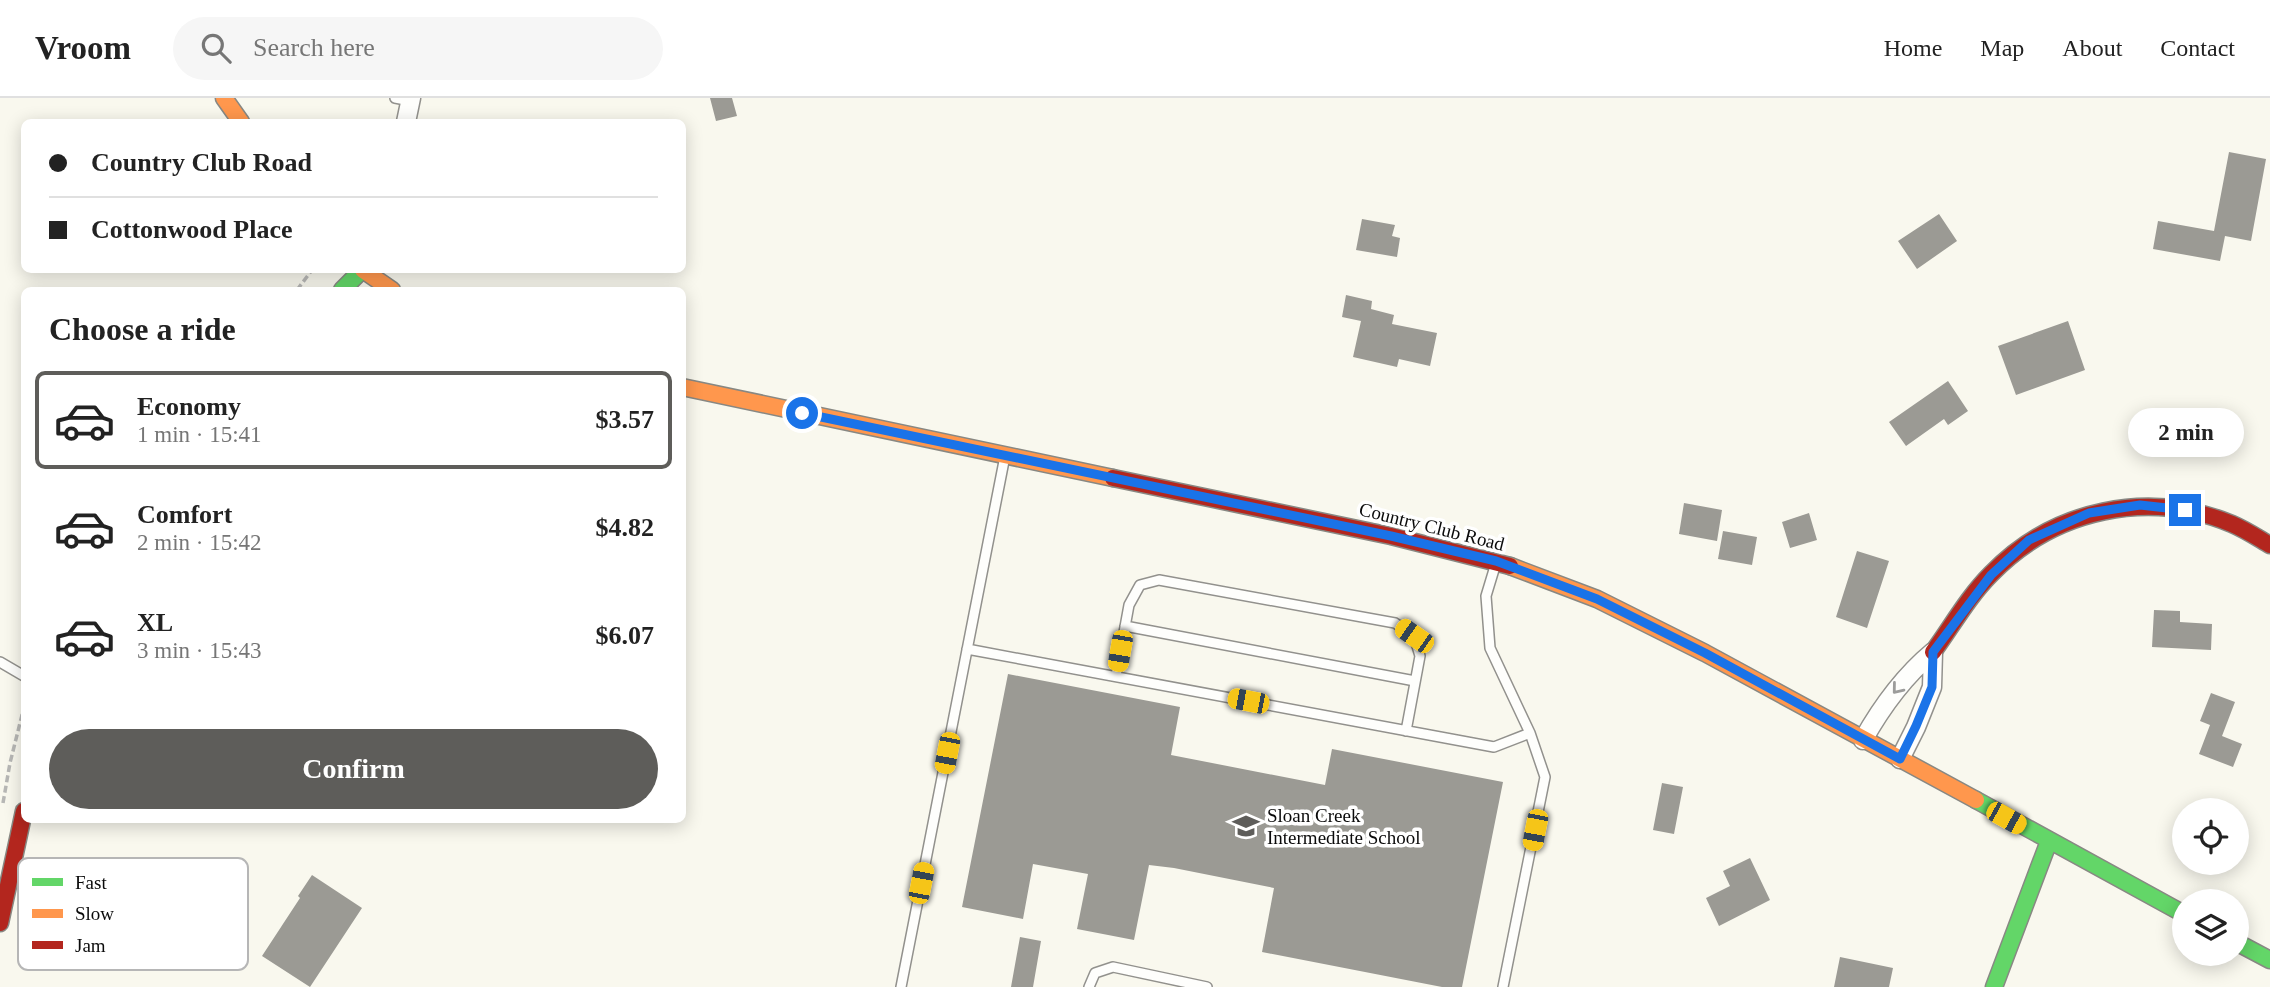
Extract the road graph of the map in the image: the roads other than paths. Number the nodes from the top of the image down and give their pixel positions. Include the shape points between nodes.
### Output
1 (224, 98) edge
2 (406, 99) edge
3 (239, 119) edge
4 (406, 119) edge
5 (360, 273) edge
6 (367, 273) edge
7 (345, 287) edge
8 (388, 287) edge
9 (686, 388) edge
10 (1005, 456) junction
11 (2270, 544) edge
12 (1496, 561) junction
13 (1125, 626) junction
14 (967, 649) junction
15 (1933, 652) junction
16 (0, 662) edge
17 (21, 674) edge
18 (1116, 677) junction
19 (1415, 681) junction
20 (1406, 731) junction
21 (1530, 733) junction
22 (1863, 740) junction
23 (1900, 759) junction
24 (21, 820) edge
25 (2049, 841) junction
26 (7, 861) edge
27 (2172, 908) edge
28 (0, 923) edge
29 (2249, 949) edge
30 (2270, 960) edge
31 (901, 987) edge
32 (1089, 987) edge
33 (1207, 987) edge
34 (1503, 987) edge
35 (1994, 987) edge

1 - 3 main road
2 - 4 street
5 - 7 main road
6 - 8 main road
9 - 10 main road, Country Club Road
10 - 12 main road, Country Club Road
10 - 14 lane
11 - 15 main road via 2232,524 2185,510 2140,505 2089,513 2029,540 1991,575
12 - 21 lane via 1486,596 1490,648
12 - 22 main road, Country Club Road via 1597,599
13 - 18 lane
13 - 19 lane
13 - 19 lane via 1140,585 1159,580 1395,623 1414,636 1420,656
14 - 18 lane
14 - 31 lane
15 -> 22 street via 1913,668 1882,706
15 - 23 street via 1932,687
16 - 17 lane
18 - 20 lane
19 - 20 lane
20 - 21 lane via 1494,747
21 - 34 lane via 1545,777
22 - 23 main road, Country Club Road
23 - 25 main road, Country Club Road
24 - 26 main road
25 - 27 main road, Country Club Road
25 - 35 main road
26 - 28 main road
29 - 30 main road
32 - 33 lane via 1095,973 1113,967

